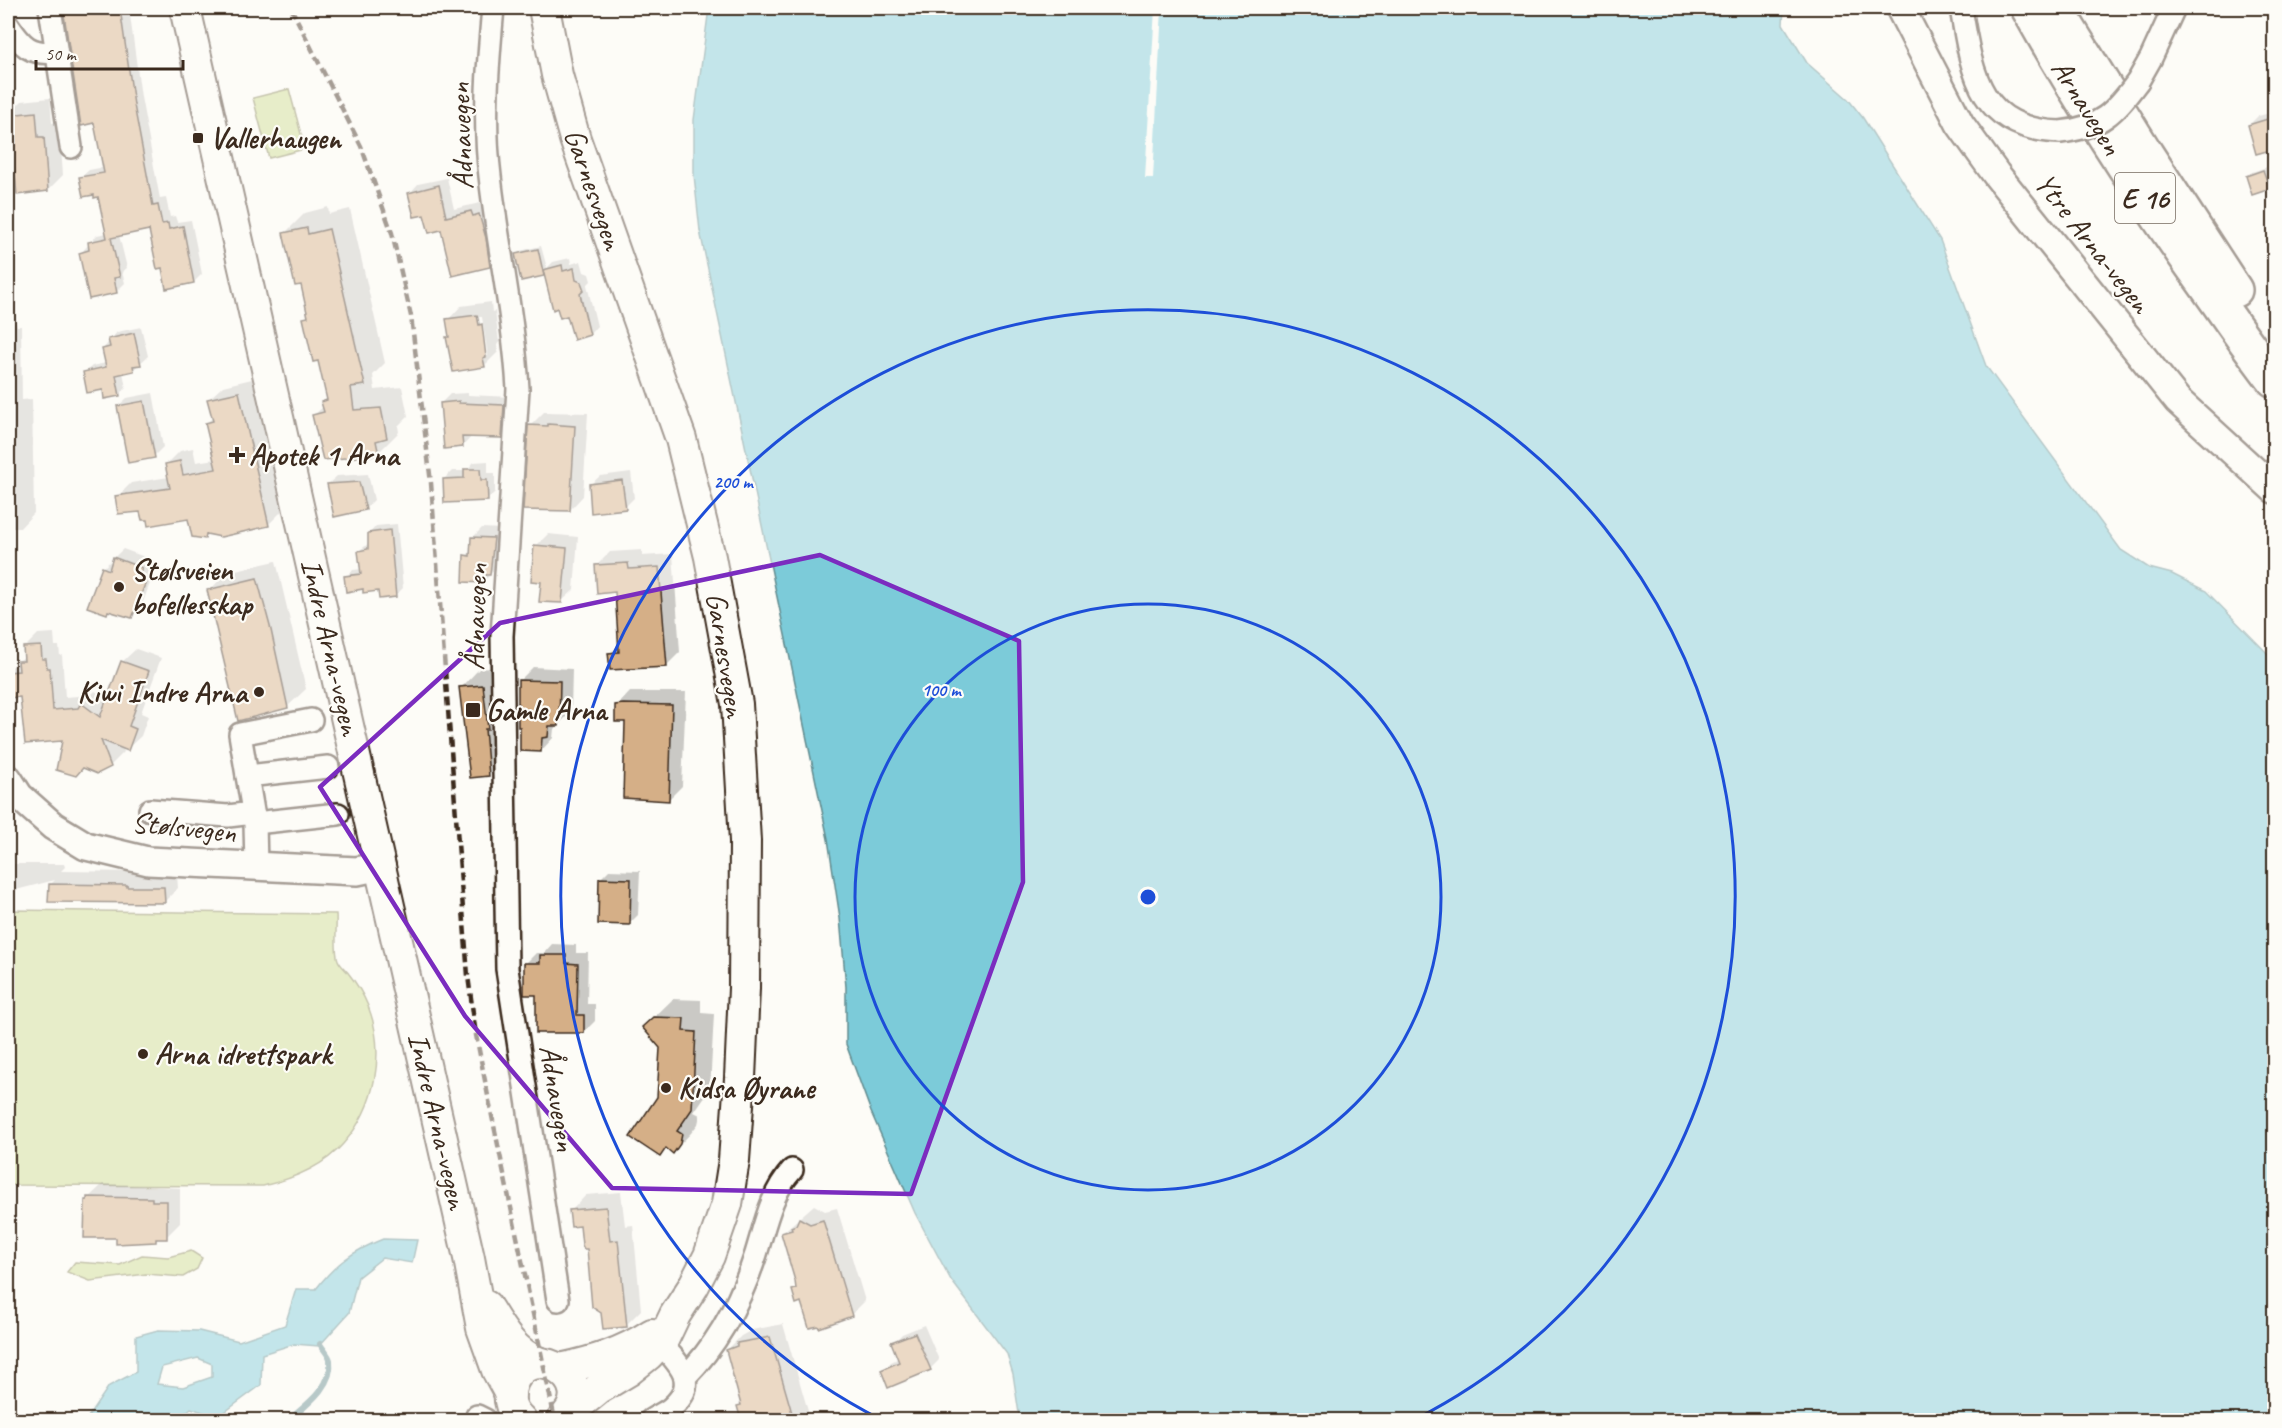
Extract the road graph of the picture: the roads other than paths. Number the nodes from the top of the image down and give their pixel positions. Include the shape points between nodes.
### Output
1 (50, 8) edge
2 (185, 8) edge
3 (493, 8) edge
4 (544, 8) edge
5 (1900, 8) edge
6 (1961, 8) edge
7 (2028, 8) edge
8 (2056, 8) edge
9 (2174, 8) edge
10 (8, 25) edge
11 (56, 52) junction
12 (71, 147) dead end
13 (2274, 349) edge
14 (2274, 380) edge
15 (2274, 489) edge
16 (311, 720) dead end
17 (328, 767) dead end
18 (247, 776) junction
19 (8, 779) edge
20 (150, 810) dead end
21 (338, 814) dead end
22 (254, 818) junction
23 (381, 866) junction
24 (256, 867) junction
25 (792, 1170) dead end
26 (475, 1287) junction
27 (558, 1300) dead end
28 (655, 1339) junction
29 (550, 1366) junction
30 (685, 1377) junction
31 (516, 1407) edge
32 (566, 1416) edge
33 (651, 1420) edge

1 - 11 street
2 - 23 main road, Indre Arna-vegen
3 - 27 street, Ådnavegen via 486,114 489,174 516,351 518,390 502,636 507,969
4 - 28 main road, Garnesvegen via 575,139 681,439 710,557 737,704 745,842 744,988 734,1160 727,1204 710,1256 675,1315
5 - 15 street, Ytre Arna-vegen via 1960,124 1996,174 2178,401
6 - 9 street, bridge via 1972,66 1990,102 2008,120 2024,127 2060,132 2100,122 2122,102 2151,58
7 - 14 highway, Arnavegen / E 16 via 2107,141
8 - 13 highway, Arnavegen / E 16
10 - 11 street via 26,48 39,54
11 - 12 street
16 - 18 street via 240,734
17 - 18 street
18 - 22 street
19 - 24 street, Stølsvegen via 19,796 53,826 86,846 147,861
20 - 22 street
21 - 22 street
22 - 24 street
23 - 24 street, Stølsvegen via 357,871
23 - 26 main road, Indre Arna-vegen
25 - 30 street via 782,1180 773,1201 738,1302 720,1333
26 - 29 main road, Indre Arna-vegen via 505,1337 528,1359
26 - 31 main road, Indre Arna-vegen via 488,1349
28 - 29 main road, Garnesvegen via 609,1356
28 - 30 street
28 - 32 main road, Garnesvegen via 628,1371 598,1389
29 - 31 main road, Garnesvegen via 530,1366 517,1375
29 - 32 main road via 568,1377 573,1388 574,1399
30 - 33 street via 683,1394 670,1409

